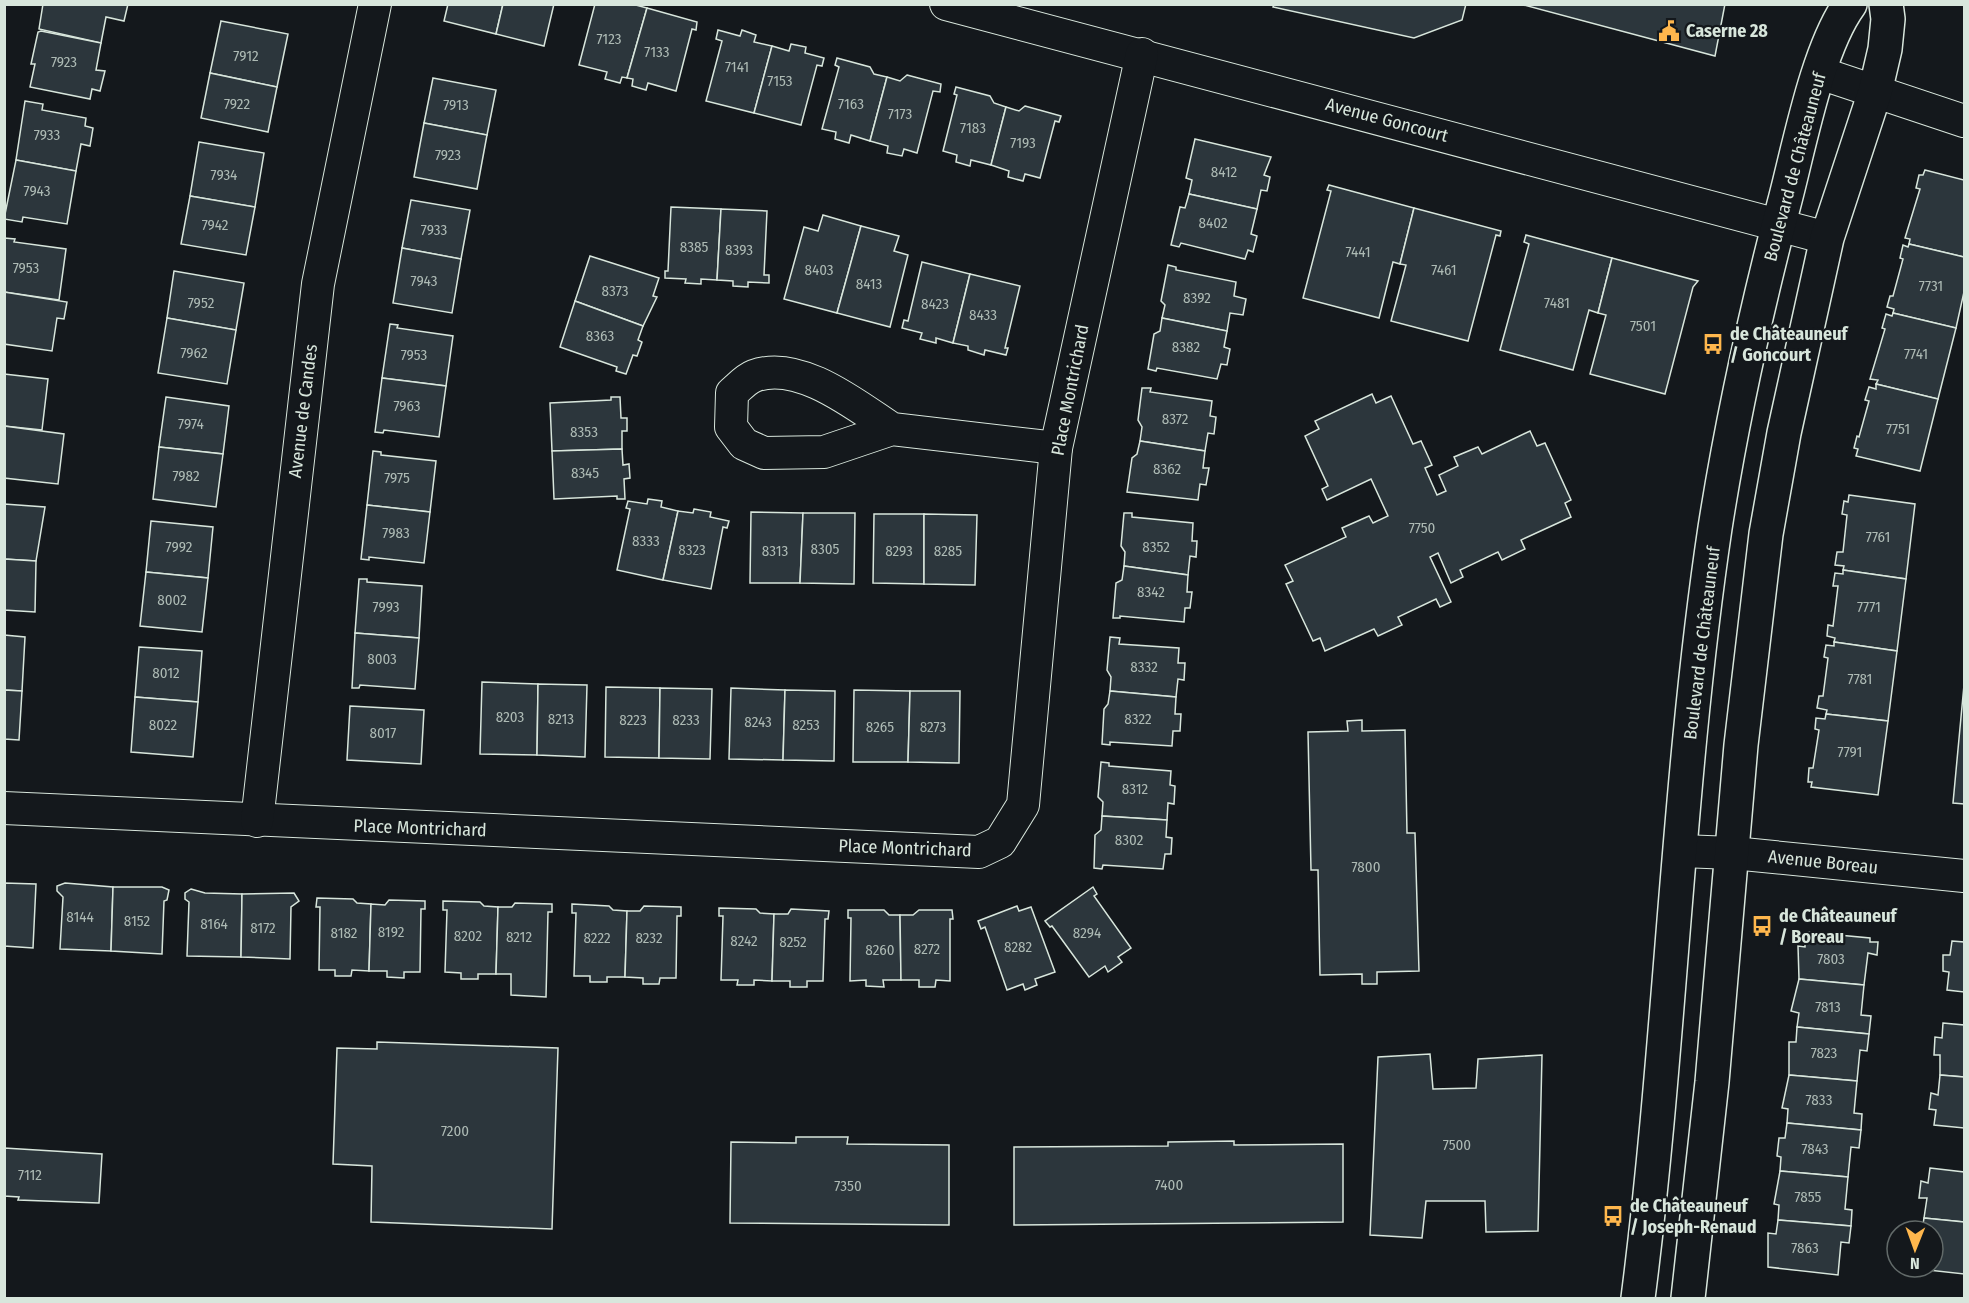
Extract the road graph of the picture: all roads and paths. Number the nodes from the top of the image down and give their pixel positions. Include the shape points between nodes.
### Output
1 (375, 4) edge
2 (946, 4) edge
3 (1850, 4) edge
4 (1886, 4) edge
5 (1142, 54) junction
6 (1820, 73) junction
7 (1875, 92) junction
8 (1965, 121) edge
9 (1778, 224) junction
10 (1827, 238) junction
11 (892, 429) dead end
12 (1056, 448) junction
13 (4, 808) edge
14 (256, 821) junction
15 (1681, 851) junction
16 (1733, 853) junction
17 (1965, 876) edge
18 (1638, 1299) edge
19 (1688, 1299) edge

1 - 14 street, Avenue de Candes via 318,284
2 - 5 street, Avenue Goncourt
3 - 6 street, Boulevard de Châteauneuf via 1836,24
4 - 7 street via 1885,49
5 - 9 street, Avenue Goncourt
5 - 12 street, Place Montrichard
6 - 7 street
6 - 9 street, Boulevard de Châteauneuf
7 - 8 street
7 - 10 street
9 - 10 street, Avenue Goncourt
9 - 15 street, Boulevard de Châteauneuf via 1733,424 1715,528
10 - 16 street via 1786,422 1766,534 1741,745
11 - 12 street
12 - 14 street, Place Montrichard via 1023,805 1000,842 979,852
13 - 14 street, Place Montrichard
15 - 16 street, Avenue Boreau
15 - 18 street, Boulevard de Châteauneuf
16 - 17 street, Avenue Boreau
16 - 19 street

